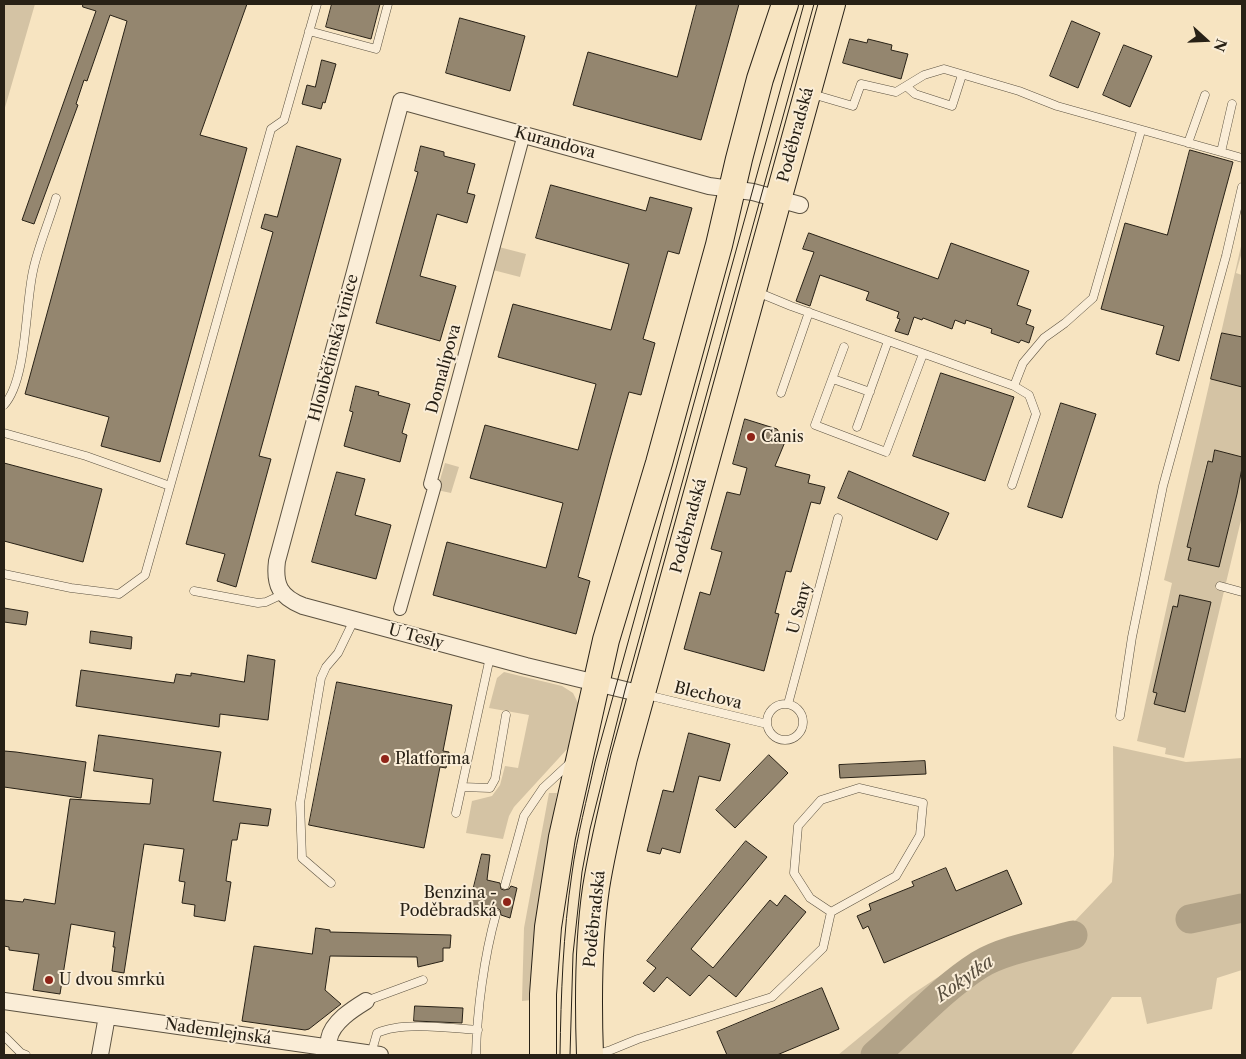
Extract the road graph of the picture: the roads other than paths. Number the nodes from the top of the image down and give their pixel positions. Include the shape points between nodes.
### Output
1 (317, 4) edge
2 (388, 4) edge
3 (785, 4) edge
4 (832, 4) edge
5 (309, 31) junction
6 (962, 75) junction
7 (906, 86) junction
8 (808, 93) junction
9 (1205, 95) dead end
10 (401, 101) joint
11 (1232, 104) dead end
12 (1141, 131) junction
13 (524, 134) junction
14 (1188, 143) junction
15 (1221, 152) junction
16 (1242, 158) edge
17 (721, 187) junction
18 (1242, 187) edge
19 (56, 198) dead end
20 (789, 202) junction
21 (753, 290) junction
22 (809, 312) junction
23 (888, 341) junction
24 (844, 347) dead end
25 (923, 354) junction
26 (832, 378) junction
27 (1014, 386) junction
28 (870, 392) junction
29 (781, 394) dead end
30 (4, 405) edge
31 (857, 427) dead end
32 (4, 433) edge
33 (1012, 485) dead end
34 (170, 486) junction
35 (838, 518) dead end
36 (4, 574) edge
37 (1220, 586) dead end
38 (194, 591) dead end
39 (1242, 592) edge
40 (283, 594) junction
41 (400, 609) dead end
42 (354, 620) junction
43 (490, 657) junction
44 (597, 684) junction
45 (642, 694) junction
46 (788, 704) junction
47 (506, 715) dead end
48 (1120, 716) dead end
49 (767, 724) junction
50 (582, 751) junction
51 (462, 787) junction
52 (456, 813) dead end
53 (331, 882) dead end
54 (505, 885) dead end
55 (831, 912) junction
56 (496, 914) dead end
57 (423, 980) dead end
58 (4, 1001) edge
59 (366, 1001) joint
60 (107, 1016) junction
61 (478, 1030) junction
62 (4, 1036) edge
63 (329, 1052) edge
64 (26, 1055) edge
65 (100, 1055) edge
66 (107, 1055) edge
67 (376, 1055) edge
68 (476, 1055) edge
69 (543, 1055) edge
70 (591, 1055) edge

1 - 5 lane
2 - 5 lane via 376,49
3 - 17 main road
4 - 8 main road, Poděbradská
5 - 34 lane via 284,120 271,129
6 - 7 lane via 944,70 924,75
6 - 7 lane via 952,106 915,94
6 - 12 lane
7 - 8 lane via 896,92 861,84 853,106
8 - 20 main road, Poděbradská
9 - 14 lane
10 - 13 street, Kurandova
10 - 40 street, Hloubětínská vinice via 277,560 275,572
11 - 15 lane
12 - 14 lane
12 - 27 lane via 1093,298 1044,338 1023,363
13 - 17 street, Kurandova
13 - 41 street, Domalípova via 430,484 434,485
14 - 15 lane
15 - 16 lane
17 - 20 street, Kurandova
17 - 44 main road via 719,246 606,640
18 - 48 lane via 1163,486 1132,637
19 - 30 lane via 33,271 20,368 9,400
20 - 21 main road, Poděbradská
21 - 22 lane
21 - 45 main road, Poděbradská
22 - 23 lane
22 - 29 lane
23 - 25 lane
23 - 28 lane
24 - 26 lane
25 - 26 lane via 886,452 816,425
25 - 27 lane
26 - 28 lane
27 - 33 lane via 1029,395 1036,414
28 - 31 lane
32 - 34 lane via 86,456
34 - 36 lane via 145,575 119,594
35 - 46 lane, U Sany
37 - 39 lane
38 - 40 lane via 258,603
40 - 42 street, U Tesly via 303,606
42 - 43 street, U Tesly
42 - 53 lane via 321,678 300,803 302,858
43 - 44 street, U Tesly
43 - 51 lane
44 - 45 street, U Tesly
44 - 50 main road
45 - 49 lane, Blechova
45 - 70 main road, Poděbradská via 624,758 596,889 590,967
46 - 49 lane via 778,704 773,708 766,718
46 - 49 lane, Blechova via 796,707 802,717 803,724 798,734 788,740 776,738
47 - 51 lane via 495,779 490,788
50 - 54 lane via 543,788 524,816
50 - 69 main road via 562,837 548,927 542,1008
51 - 52 lane
55 - 55 lane via 896,876 920,835 923,803 859,788 821,800 798,826 794,873 810,898
55 - 70 lane via 823,948 772,997
56 - 61 lane via 483,974
57 - 59 lane
58 - 60 street, Nademlejnská
59 - 63 street via 340,1020 329,1038
60 - 63 street, Nademlejnská
60 - 65 street
61 - 67 lane via 418,1026 384,1030 377,1033
61 - 68 lane
62 - 64 lane
63 - 67 street, Nademlejnská
65 - 66 street

